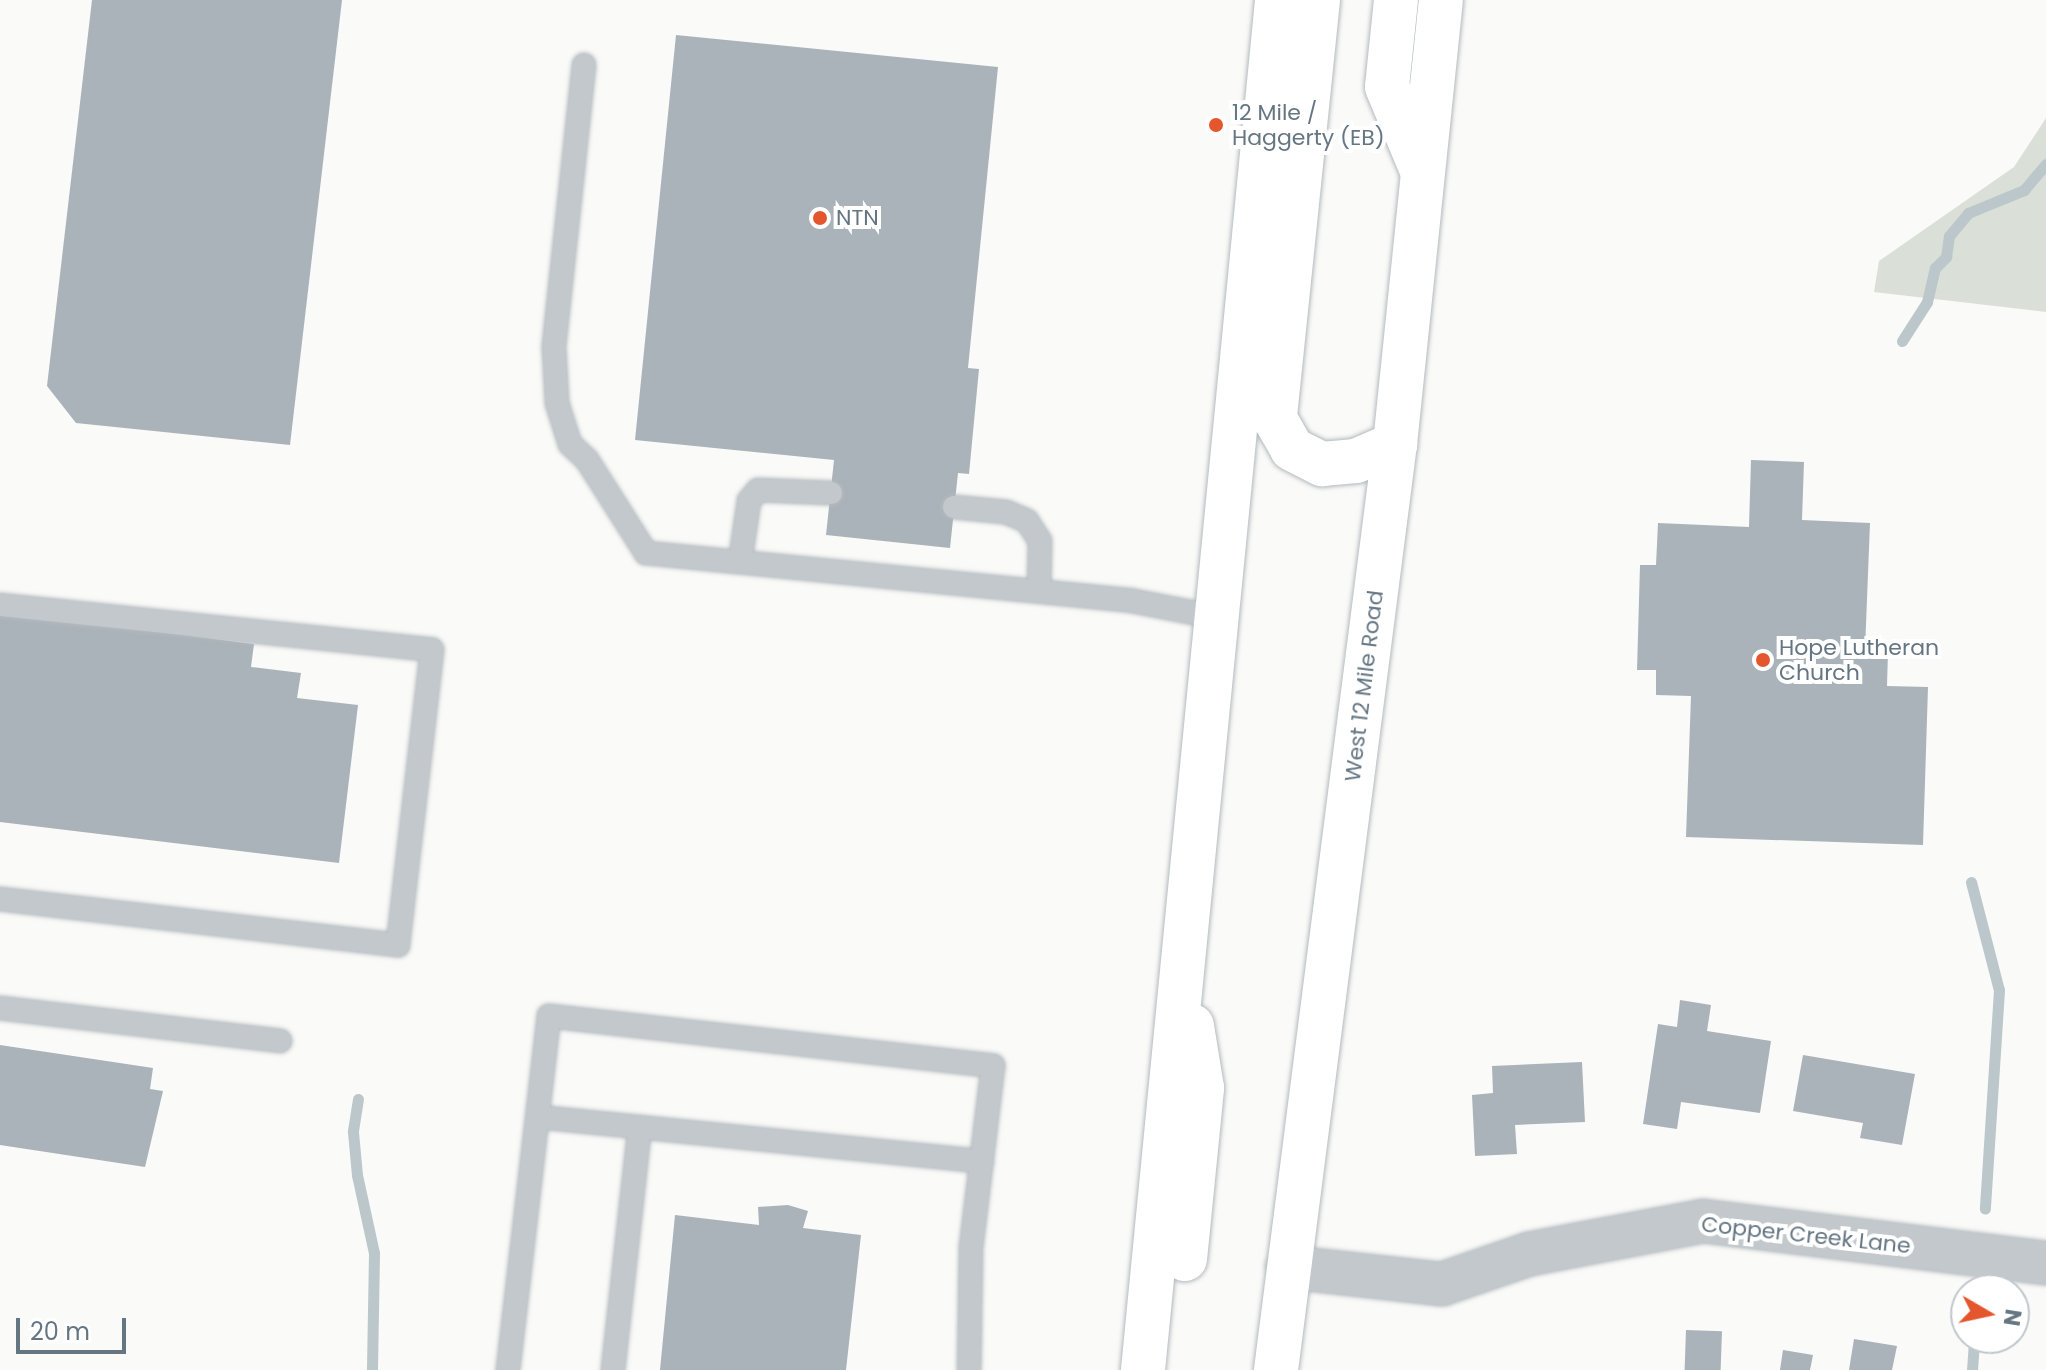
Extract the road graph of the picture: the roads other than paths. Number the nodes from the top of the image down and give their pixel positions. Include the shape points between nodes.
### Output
1 (1277, 0) edge
2 (1318, 0) edge
3 (1396, 0) edge
4 (1441, 0) edge
5 (584, 65) dead end
6 (1422, 170) junction
7 (1395, 444) junction
8 (831, 493) dead end
9 (954, 507) dead end
10 (740, 562) junction
11 (1039, 591) junction
12 (0, 605) edge
13 (1215, 617) junction
14 (0, 899) edge
15 (1182, 964) junction
16 (0, 1008) edge
17 (280, 1041) dead end
18 (538, 1117) junction
19 (640, 1127) junction
20 (982, 1161) junction
21 (2046, 1263) edge
22 (1287, 1267) junction
23 (508, 1370) edge
24 (613, 1370) edge
25 (969, 1370) edge
26 (1143, 1370) edge
27 (1173, 1370) edge
28 (1276, 1370) edge

1 - 13 main road
2 - 7 main road via 1275,419 1292,449 1322,464 1356,461
3 - 6 main road via 1387,87
4 - 6 main road, West 12 Mile Road
5 - 10 lane via 554,347 557,403 570,444 587,460 646,553
6 - 7 main road, West 12 Mile Road
7 - 22 main road, West 12 Mile Road
8 - 10 lane via 758,490 749,501
9 - 11 lane via 1006,512 1027,521 1040,541
10 - 11 lane
11 - 13 lane
12 - 14 lane via 432,650 398,945
13 - 15 main road
15 - 26 main road
15 - 27 main road via 1202,1088
16 - 17 lane
18 - 19 lane
18 - 20 lane via 549,1016 993,1066
18 - 23 lane
19 - 20 lane
19 - 24 lane
20 - 25 lane via 971,1247
21 - 22 street, Copper Creek Lane via 1703,1221 1529,1254 1442,1284
22 - 28 main road, West 12 Mile Road

